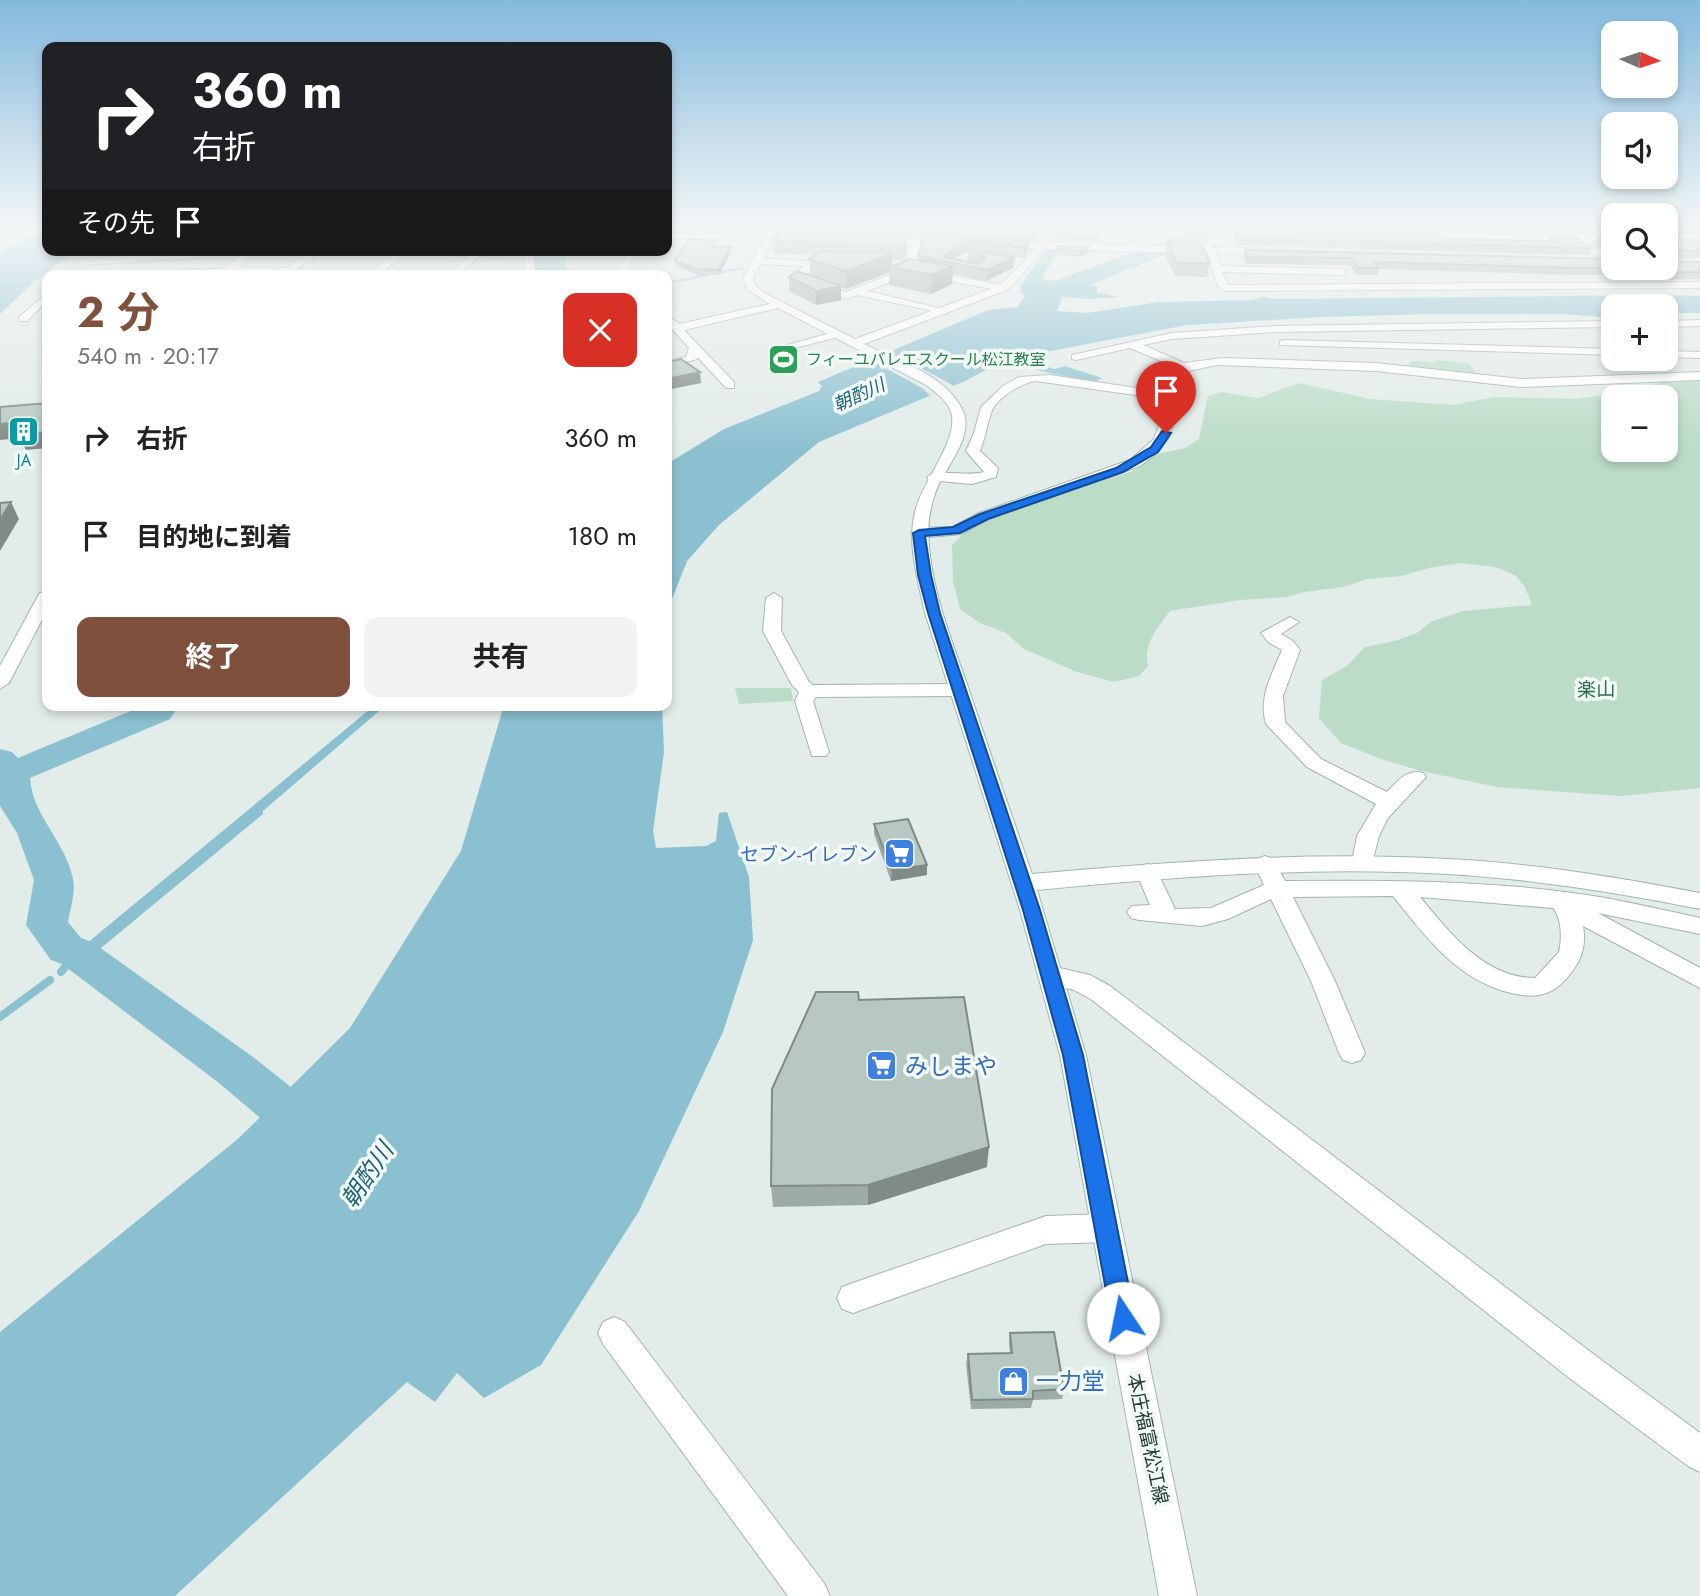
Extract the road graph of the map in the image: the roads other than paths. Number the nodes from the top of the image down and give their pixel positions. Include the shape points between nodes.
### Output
1 (40, 302) edge
2 (775, 302) edge
3 (902, 302) edge
4 (967, 302) edge
5 (779, 305) junction
6 (42, 312) edge
7 (943, 312) junction
8 (672, 322) edge
9 (1700, 323) edge
10 (1678, 324) edge
11 (1601, 325) edge
12 (677, 328) junction
13 (1275, 329) junction
14 (838, 334) junction
15 (856, 344) junction
16 (1131, 344) junction
17 (1284, 344) junction
18 (695, 348) junction
19 (791, 350) dead end
20 (1601, 352) edge
21 (1678, 354) edge
22 (1700, 355) edge
23 (1076, 357) dead end
24 (672, 364) edge
25 (1296, 364) junction
26 (1186, 368) junction
27 (1666, 371) edge
28 (1671, 375) junction
29 (1700, 376) edge
30 (730, 385) dead end
31 (1161, 395) junction
32 (934, 477) junction
33 (919, 533) junction
34 (774, 598) dead end
35 (42, 603) edge
36 (1290, 622) dead end
37 (0, 683) edge
38 (960, 690) junction
39 (808, 691) junction
40 (819, 752) dead end
41 (1416, 778) dead end
42 (1387, 801) junction
43 (1363, 862) junction
44 (1265, 864) junction
45 (1147, 872) junction
46 (1023, 883) junction
47 (1399, 888) junction
48 (1278, 889) junction
49 (1700, 901) edge
50 (1559, 903) junction
51 (1139, 912) dead end
52 (1166, 915) junction
53 (1700, 926) edge
54 (1051, 975) junction
55 (1700, 979) edge
56 (1352, 1053) dead end
57 (1106, 1228) junction
58 (853, 1298) dead end
59 (614, 1333) dead end
60 (1700, 1454) edge
61 (811, 1596) edge
62 (1178, 1596) edge

1 - 6 street via 26,315
2 - 5 street, 本庄福富松江線
3 - 7 street
4 - 7 street
5 - 12 street
5 - 14 street, 本庄福富松江線
7 - 15 street
8 - 12 street
9 - 10 street
11 - 13 street
12 - 18 street
13 - 16 street via 1172,336
13 - 17 street
14 - 15 street, 本庄福富松江線
14 - 19 street via 786,347
15 - 32 street, 本庄福富松江線 via 923,377 958,408 960,423 954,442
16 - 23 street
16 - 26 street
17 - 20 street
17 - 25 street
18 - 24 street via 691,359
18 - 30 street
21 - 22 street
25 - 26 street via 1223,361
25 - 28 street via 1376,367 1521,383
26 - 31 street via 1173,374
27 - 28 street
28 - 29 street
31 - 32 street via 1056,379 1024,380 985,410 973,451 991,468 990,474 972,480
31 - 33 street via 1172,405 1166,433 1154,450 1135,463 984,516 956,531
32 - 33 street, 本庄福富松江線
33 - 38 street, 本庄福富松江線 via 934,613
34 - 39 street via 772,631
35 - 37 street
36 - 42 street via 1270,633 1292,650 1276,689 1272,717 1314,763
38 - 39 street
38 - 46 street, 本庄福富松江線
39 - 40 street via 804,701
41 - 42 street
42 - 43 street via 1364,844
43 - 44 street
43 - 49 street via 1567,876
44 - 45 street
44 - 48 street
45 - 46 street
45 - 52 street
46 - 54 street, 本庄福富松江線
47 - 48 street
47 - 50 street via 1449,889
47 - 50 street via 1473,969 1497,981 1528,988 1546,984 1573,952
48 - 52 street via 1210,917
48 - 56 street
50 - 53 street
50 - 55 street
51 - 52 street
54 - 57 street, 本庄福富松江線 via 1073,1055
54 - 60 street via 1081,982 1101,993
57 - 58 street via 1046,1230
57 - 62 street, 本庄福富松江線
59 - 61 street

